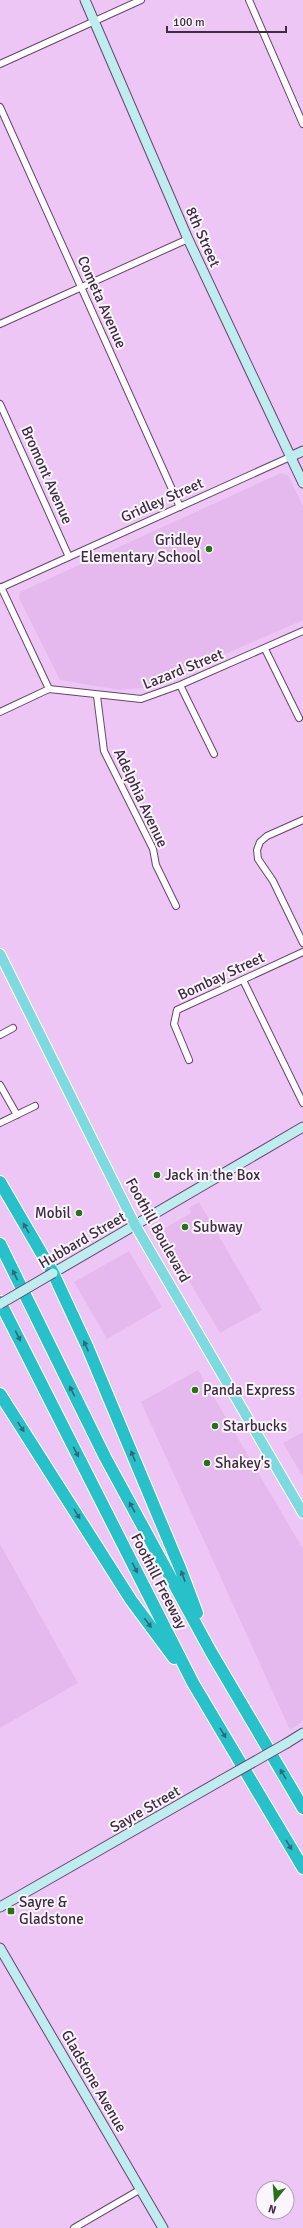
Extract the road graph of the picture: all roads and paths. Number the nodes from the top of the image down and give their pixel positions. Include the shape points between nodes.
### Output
1 (85, 0) edge
2 (141, 0) edge
3 (249, 0) edge
4 (94, 21) junction
5 (0, 64) edge
6 (0, 107) edge
7 (303, 124) edge
8 (188, 239) junction
9 (81, 287) junction
10 (0, 324) edge
11 (0, 404) edge
12 (303, 451) edge
13 (290, 456) junction
14 (303, 483) edge
15 (180, 507) junction
16 (70, 556) junction
17 (1, 588) edge
18 (303, 631) edge
19 (265, 649) junction
20 (180, 685) junction
21 (49, 689) junction
22 (97, 696) junction
23 (0, 712) edge
24 (299, 718) dead end
25 (214, 754) dead end
26 (303, 820) edge
27 (176, 906) dead end
28 (303, 943) edge
29 (303, 952) edge
30 (0, 954) edge
31 (243, 980) junction
32 (13, 1028) dead end
33 (0, 1035) edge
34 (190, 1060) dead end
35 (0, 1085) edge
36 (303, 1102) edge
37 (35, 1106) dead end
38 (17, 1115) junction
39 (0, 1123) edge
40 (303, 1127) edge
41 (0, 1182) edge
42 (136, 1225) junction
43 (0, 1244) edge
44 (52, 1274) junction
45 (0, 1303) edge
46 (0, 1394) edge
47 (303, 1513) edge
48 (211, 1652) junction
49 (193, 1683) junction
50 (303, 1733) edge
51 (303, 1808) edge
52 (303, 1868) edge
53 (0, 1907) edge
54 (0, 1948) edge
55 (141, 2189) junction
56 (74, 2228) edge
57 (163, 2228) edge

1 - 4 street, 8th Street
2 - 4 street
3 - 7 street
4 - 5 street
4 - 8 street, 8th Street
6 - 9 street, Cometa Avenue
8 - 9 street
8 - 13 street, 8th Street
9 - 10 street
9 - 15 street, Cometa Avenue
11 - 16 street, Bromont Avenue
12 - 13 street
13 - 14 street, 8th Street
13 - 15 street, Gridley Street
15 - 16 street, Gridley Street
16 - 17 street, Gridley Street
17 - 21 street
18 - 19 street, Lazard Street
19 - 20 street, Lazard Street
19 - 24 street
20 - 22 street, Lazard Street via 141,700
20 - 25 street
21 - 22 street, Lazard Street
21 - 23 street
22 - 27 street, Adelphia Avenue via 104,751 153,848 156,865
26 - 28 street via 267,836 260,842 257,850 258,859 273,881
29 - 31 street, Bombay Street
30 - 42 main road, Foothill Boulevard
31 - 34 street, Bombay Street via 177,1010 174,1024
31 - 36 street
32 - 33 street
35 - 38 street
37 - 38 street
38 - 39 street
40 - 42 street, Hubbard Street
44 -> 41 highway
42 - 44 street, Hubbard Street
42 - 47 main road, Foothill Boulevard
48 -> 43 highway, Foothill Freeway via 105,1457
44 - 45 street, Hubbard Street, bridge
48 -> 44 highway via 180,1568 124,1433 87,1346
45 -> 49 highway, Foothill Freeway
46 -> 49 highway via 131,1600
51 -> 48 highway, Foothill Freeway
49 -> 52 highway, Foothill Freeway
50 - 53 street, Sayre Street, bridge
54 - 55 street, Gladstone Avenue
55 - 56 street
55 - 57 street, Gladstone Avenue

